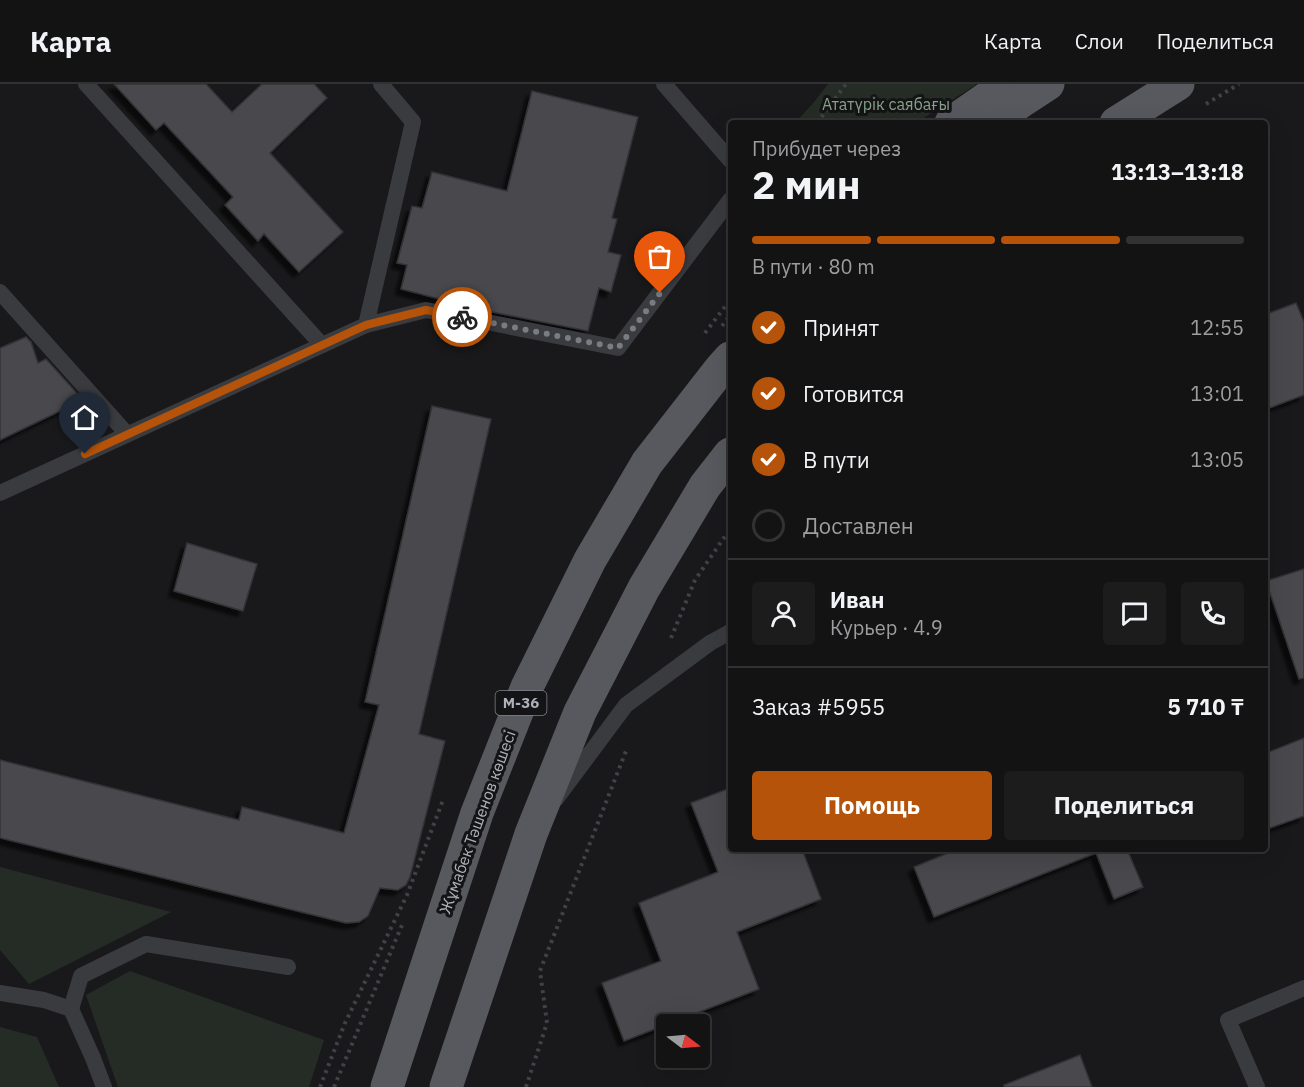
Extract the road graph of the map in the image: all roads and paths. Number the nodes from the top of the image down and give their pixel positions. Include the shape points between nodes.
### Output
1 (86, 84) edge
2 (381, 84) edge
3 (664, 84) edge
4 (846, 84) edge
5 (1007, 84) edge
6 (1048, 84) edge
7 (1178, 84) edge
8 (819, 120) edge
9 (955, 120) edge
10 (996, 120) edge
11 (1121, 120) edge
12 (728, 158) edge
13 (728, 203) edge
14 (0, 292) edge
15 (366, 325) junction
16 (322, 345) junction
17 (728, 360) edge
18 (127, 434) junction
19 (728, 457) edge
20 (0, 493) edge
21 (728, 532) edge
22 (728, 633) edge
23 (651, 687) junction
24 (629, 741) dead end
25 (531, 834) junction
26 (288, 967) dead end
27 (1304, 988) edge
28 (0, 993) edge
29 (71, 1009) junction
30 (104, 1087) edge
31 (387, 1087) edge
32 (446, 1087) edge
33 (526, 1087) edge
34 (1257, 1087) edge

1 - 16 lane
2 - 15 lane via 413,122
3 - 12 lane
4 - 8 path
5 - 9 main road
6 - 10 main road
7 - 11 main road
13 - 15 lane via 618,348 426,310
14 - 18 lane
15 - 16 lane
16 - 18 lane
17 - 31 main road, Жұмабек Тәшенов көшесі / M-36 via 647,463 590,560 527,687 477,813
18 - 20 lane
19 - 25 main road via 705,486 644,588 580,712
21 - 23 path via 695,580
22 - 23 lane
23 - 25 lane via 626,705
24 - 33 path via 540,970 547,1023
25 - 32 main road
26 - 29 lane via 146,944 81,976
27 - 34 lane via 1228,1020
28 - 29 lane
29 - 30 lane

